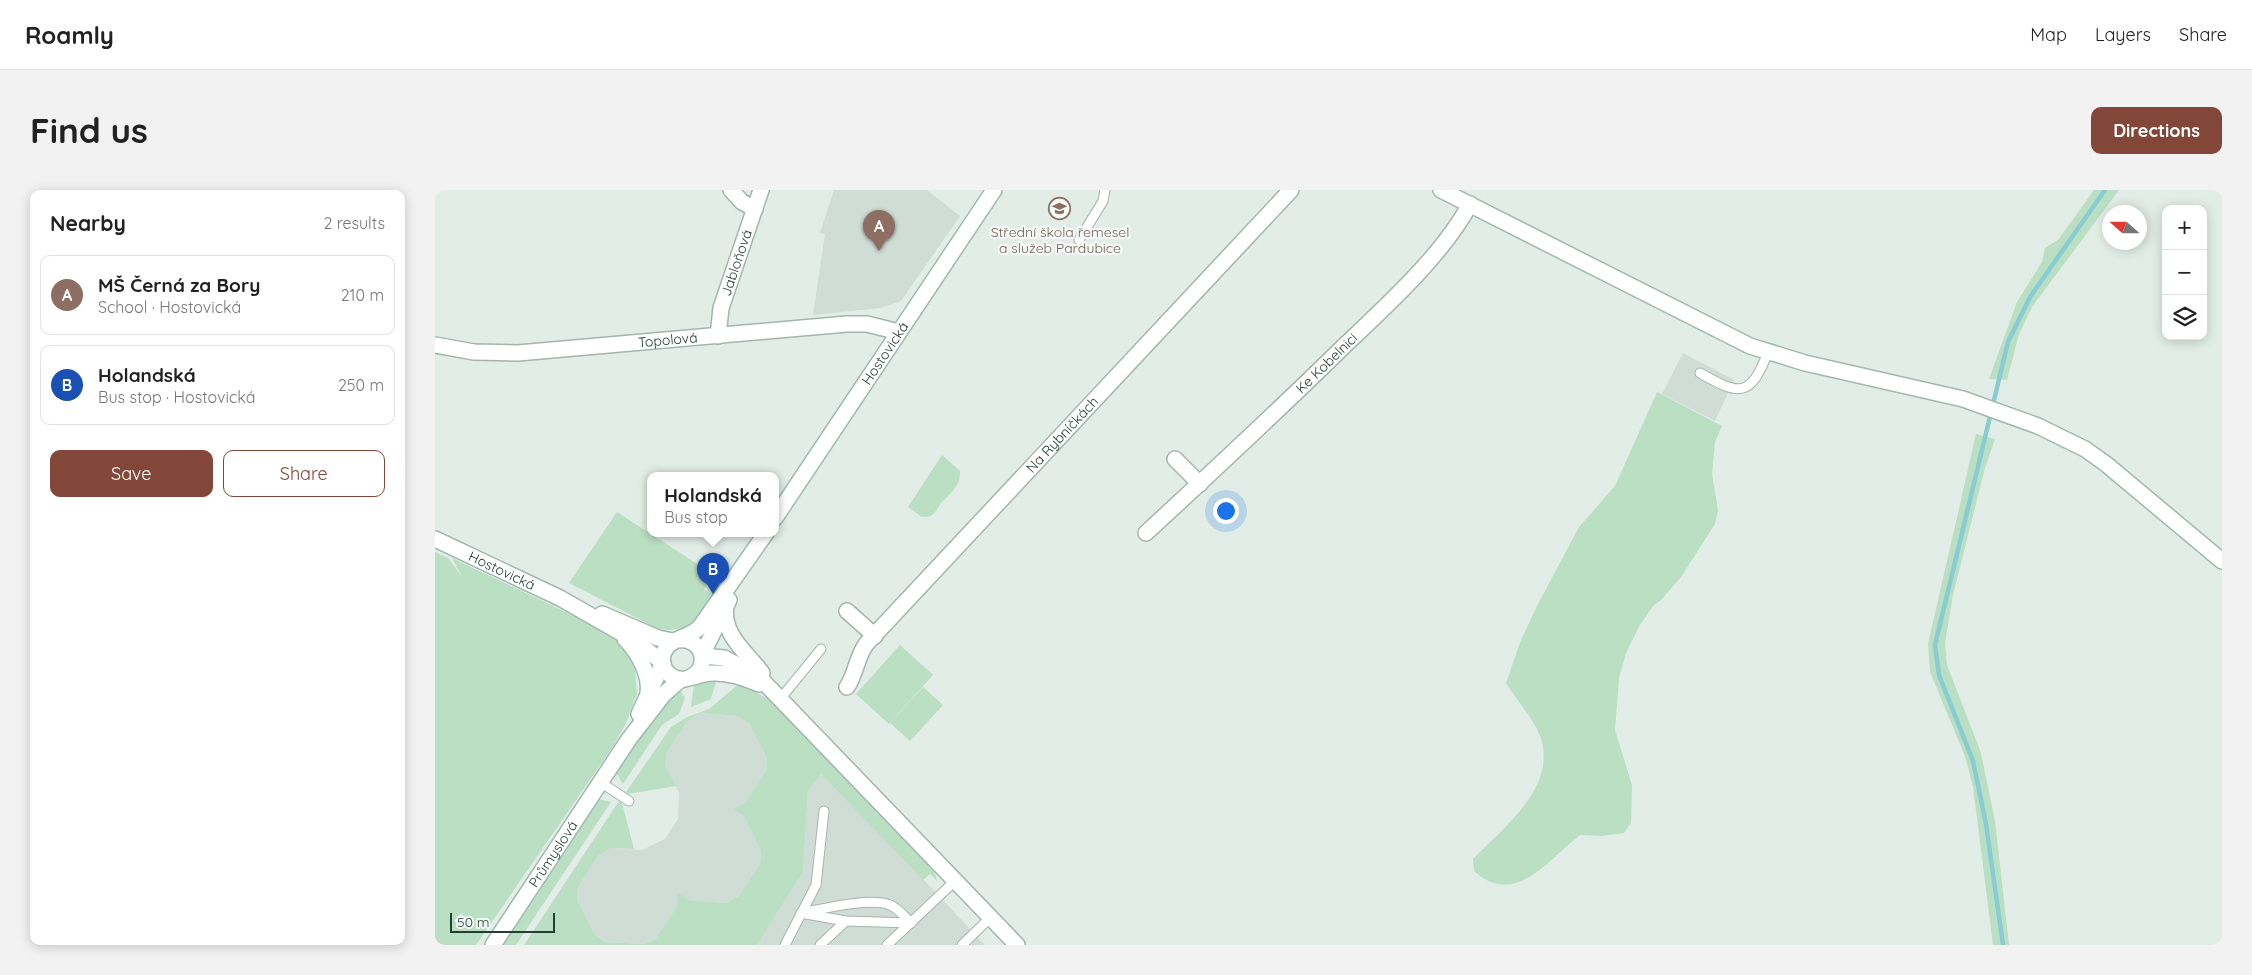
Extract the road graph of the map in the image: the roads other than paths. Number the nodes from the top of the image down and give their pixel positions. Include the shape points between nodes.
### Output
1 (731, 190) edge
2 (761, 190) edge
3 (993, 190) edge
4 (1105, 190) edge
5 (1291, 190) edge
6 (1441, 190) edge
7 (1470, 204) junction
8 (755, 209) junction
9 (1079, 240) dead end
10 (899, 332) junction
11 (718, 336) junction
12 (435, 345) edge
13 (1768, 352) junction
14 (1700, 373) dead end
15 (1175, 459) dead end
16 (1200, 484) junction
17 (779, 512) edge
18 (1147, 533) dead end
19 (763, 537) edge
20 (764, 537) edge
21 (439, 540) edge
22 (2222, 561) edge
23 (560, 598) junction
24 (727, 604) junction
25 (847, 611) dead end
26 (612, 628) junction
27 (875, 636) junction
28 (676, 640) junction
29 (821, 649) dead end
30 (702, 655) junction
31 (663, 664) junction
32 (687, 678) junction
33 (847, 688) dead end
34 (781, 698) junction
35 (647, 699) junction
36 (612, 764) junction
37 (600, 782) junction
38 (629, 801) dead end
39 (824, 811) dead end
40 (956, 880) junction
41 (801, 913) junction
42 (991, 917) junction
43 (846, 921) junction
44 (911, 923) junction
45 (493, 945) edge
46 (785, 945) edge
47 (820, 945) edge
48 (887, 945) edge
49 (962, 945) edge
50 (1017, 945) edge

1 - 8 street via 742,202
2 - 8 street, Jabloňová
3 - 10 street, Hostovická
4 - 9 lane via 1103,201
5 - 27 street, Na Rybníčkách
6 - 7 street
7 - 13 street via 1728,336
7 - 16 street, Ke Kobelnici via 1445,241 1393,299
8 - 11 street, Jabloňová via 721,308
10 - 11 street, Topolová via 867,324 847,324
10 - 17 street, Hostovická
11 - 12 street, Topolová via 518,354 474,352
13 - 14 lane via 1759,374 1743,388 1730,389
13 - 22 street via 1982,405 2064,438 2107,464
15 - 16 street
16 - 18 street, Ke Kobelnici
19 - 28 street via 700,627
20 - 24 street
21 - 23 street, Hostovická
23 - 26 street, Hostovická
23 - 28 street, Hostovická via 658,638
24 - 30 street
24 - 34 street via 725,619 729,632
25 - 27 street
26 - 31 street, Hostovická via 643,646
26 - 35 street via 639,658 648,680
27 - 33 street, Na Rybníčkách via 864,646
28 - 30 street, Hostovická via 695,643
28 - 31 street via 665,648
29 - 34 lane
30 - 32 street via 701,669
30 - 34 street via 724,658 748,669
31 - 32 street, Hostovická via 669,674
31 - 35 street, Průmyslová
32 - 34 street via 712,673 733,674 762,685
32 - 36 street, Průmyslová via 669,688
34 - 40 street
35 - 36 street, Průmyslová
36 - 37 street, Průmyslová
37 - 38 lane
37 - 45 street, Průmyslová
39 - 41 lane via 818,876 813,894
40 - 42 street
40 - 44 lane
41 - 43 lane
41 - 44 lane via 848,904 883,903 893,906
41 - 46 lane
42 - 49 lane
42 - 50 street
43 - 44 lane
43 - 47 lane
44 - 48 lane

